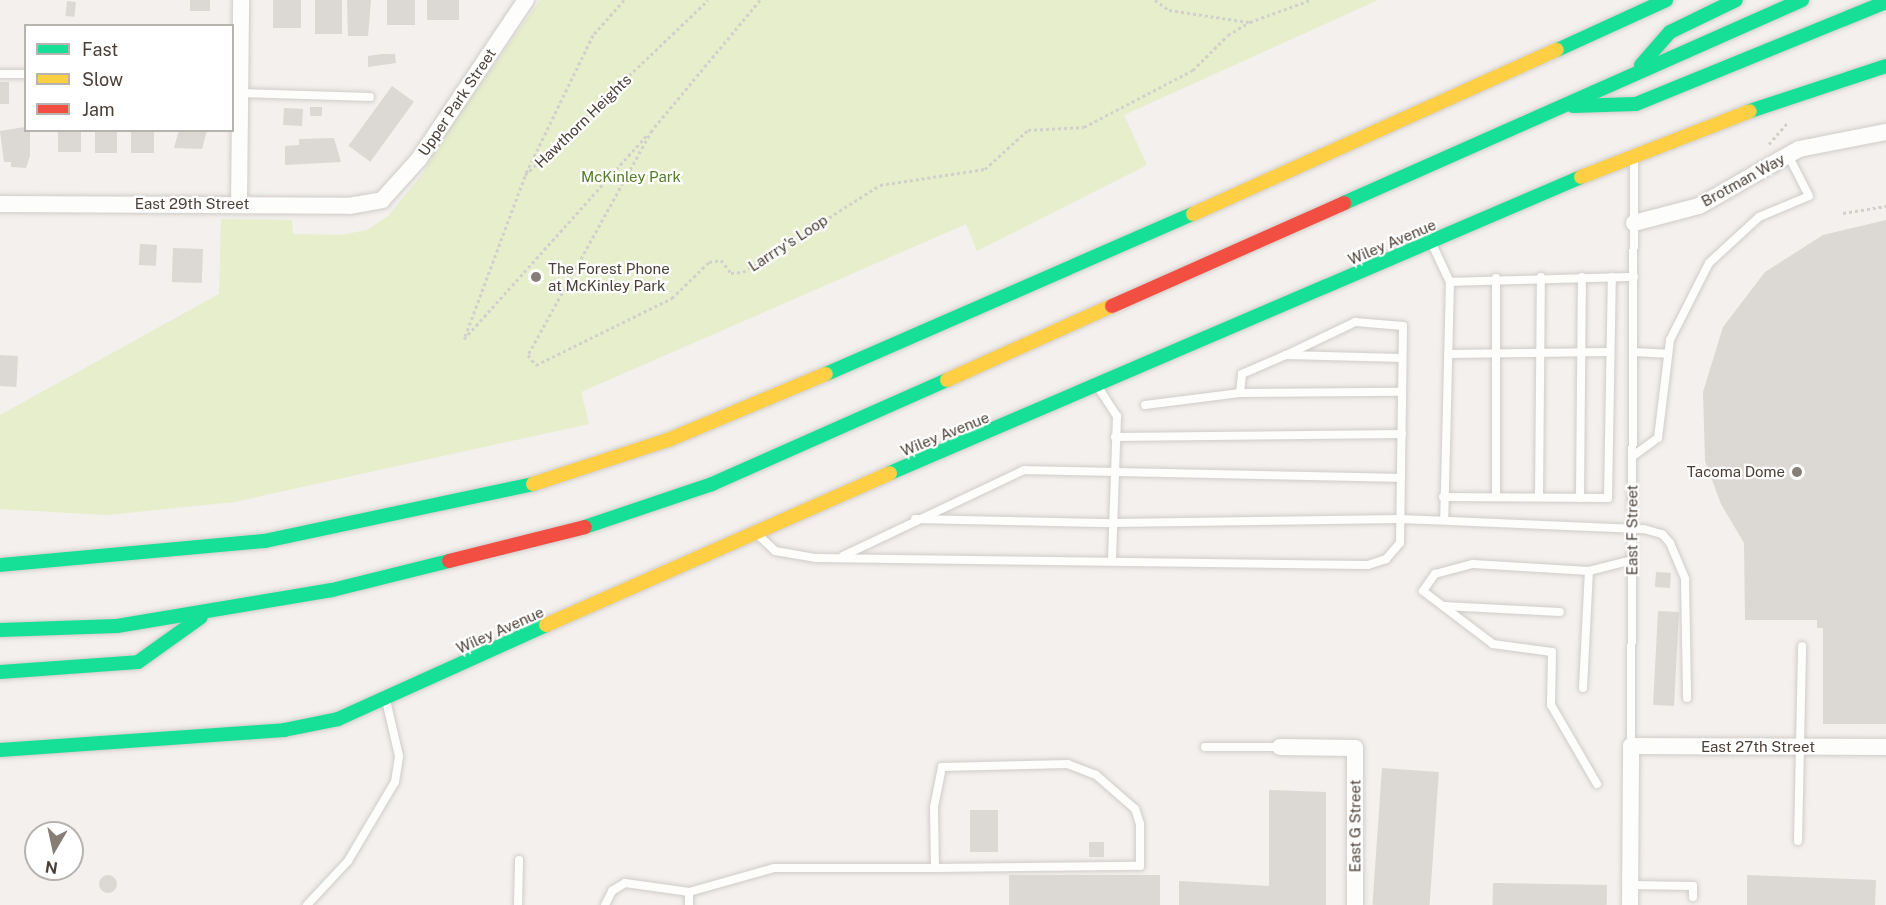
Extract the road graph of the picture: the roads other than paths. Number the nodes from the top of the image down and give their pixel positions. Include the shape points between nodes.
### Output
1 (241, 0) edge
2 (526, 0) edge
3 (1666, 0) edge
4 (1736, 0) edge
5 (1802, 0) edge
6 (1886, 2) edge
7 (1523, 47) dead end
8 (1886, 66) edge
9 (1635, 72) junction
10 (0, 74) edge
11 (24, 74) edge
12 (236, 75) edge
13 (240, 93) junction
14 (370, 97) dead end
15 (1558, 106) junction
16 (1886, 132) edge
17 (1634, 155) junction
18 (1788, 155) junction
19 (382, 200) joint
20 (0, 204) edge
21 (239, 204) junction
22 (1634, 223) junction
23 (1432, 243) junction
24 (1541, 277) junction
25 (1582, 277) junction
26 (1612, 277) junction
27 (1634, 277) junction
28 (1496, 278) junction
29 (1450, 282) junction
30 (1018, 294) junction
31 (1610, 352) junction
32 (1633, 352) junction
33 (1540, 353) junction
34 (1582, 353) junction
35 (1448, 354) junction
36 (1498, 354) junction
37 (1667, 354) junction
38 (1286, 355) junction
39 (1402, 358) junction
40 (1098, 387) junction
41 (1402, 392) junction
42 (1240, 393) junction
43 (1145, 405) dead end
44 (1401, 434) junction
45 (1114, 437) junction
46 (1633, 456) junction
47 (1113, 475) junction
48 (1401, 478) junction
49 (1496, 496) junction
50 (1443, 497) junction
51 (1539, 497) junction
52 (1580, 498) junction
53 (915, 519) junction
54 (1401, 519) junction
55 (1444, 520) junction
56 (1113, 523) junction
57 (1632, 528) junction
58 (755, 532) junction
59 (840, 558) junction
60 (1112, 559) junction
61 (1632, 561) junction
62 (0, 566) edge
63 (1589, 571) junction
64 (1444, 606) junction
65 (1560, 612) dead end
66 (204, 615) junction
67 (0, 630) edge
68 (1802, 646) dead end
69 (0, 672) edge
70 (1583, 688) dead end
71 (1687, 698) dead end
72 (386, 700) junction
73 (1631, 746) junction
74 (1205, 747) dead end
75 (1280, 747) joint
76 (1800, 747) junction
77 (1886, 747) edge
78 (0, 750) edge
79 (1597, 784) dead end
80 (1798, 841) dead end
81 (519, 860) dead end
82 (934, 868) junction
83 (1630, 885) junction
84 (689, 892) junction
85 (1693, 897) dead end
86 (307, 905) edge
87 (518, 905) edge
88 (605, 905) edge
89 (689, 905) edge
90 (1355, 905) edge
91 (1630, 905) edge

1 - 12 street
2 - 19 street, Upper Park Street via 419,159
3 - 30 main road
4 - 9 main road via 1670,32
5 - 9 main road
6 - 15 main road via 1636,104
7 - 30 main road
8 - 17 main road, Wiley Avenue
9 - 15 main road
10 - 11 lane
12 - 13 street
13 - 14 lane
13 - 21 street
15 - 66 main road via 712,484 591,525 332,590
16 - 18 street, Brotman Way via 1825,141
17 - 22 lane, East F Street
17 - 23 main road, Wiley Avenue
18 - 22 street, Brotman Way via 1699,206
18 - 37 lane via 1809,196 1759,217 1723,246 1698,283
19 - 21 street, East 29th Street via 349,206
20 - 21 street, East 29th Street
22 - 27 lane, East F Street
23 - 29 lane
23 - 40 main road, Wiley Avenue
24 - 25 lane
24 - 28 lane
24 - 33 lane
25 - 26 lane
25 - 34 lane
26 - 27 lane
26 - 31 lane
27 - 32 lane, East F Street
28 - 29 lane
28 - 36 lane
29 - 35 lane
30 - 62 main road via 678,436 541,483 265,542
31 - 34 lane
31 - 52 lane via 1608,498
32 - 37 lane
32 - 46 lane, East F Street
33 - 34 lane
33 - 36 lane
33 - 51 lane
34 - 52 lane
35 - 36 lane
35 - 50 lane
36 - 49 lane
37 - 46 lane via 1659,438
38 - 39 lane
38 - 39 lane via 1354,322 1383,321 1403,326
38 - 42 lane via 1242,374
39 - 41 lane
40 - 45 lane via 1117,416
40 - 58 main road, Wiley Avenue
41 - 42 lane
41 - 44 lane
42 - 43 lane
44 - 45 lane
44 - 48 lane
45 - 47 lane
46 - 57 lane, East F Street
47 - 48 lane
47 - 53 lane via 1024,470
47 - 56 lane
48 - 54 lane
49 - 50 lane
49 - 51 lane
50 - 55 lane
51 - 52 lane
53 - 56 lane
53 - 59 lane
54 - 55 lane
54 - 56 lane
54 - 60 lane via 1400,543 1386,559 1368,565
55 - 57 lane
56 - 60 lane
57 - 61 lane, East F Street
57 - 71 lane via 1662,534 1685,579
58 - 59 lane via 775,551
58 - 72 main road, Wiley Avenue
59 - 60 lane
61 - 63 lane
61 - 73 lane, East F Street
63 - 64 lane via 1473,564 1451,568 1435,574 1423,591
63 - 70 lane
64 - 65 lane
64 - 79 lane via 1493,644 1552,652 1551,705
66 - 67 main road via 117,626
66 - 69 main road via 138,662
68 - 76 lane
72 - 78 main road, Wiley Avenue via 284,730
72 - 86 lane via 399,756 395,782 348,861
73 - 76 street, East 27th Street
73 - 83 street, East F Street
74 - 75 lane
75 - 90 street, East G Street via 1355,748
76 - 77 street, East 27th Street
76 - 80 lane
81 - 87 lane
82 - 82 lane via 1140,866 1140,824 1136,810 1096,775 1068,764 942,768 934,807
82 - 84 lane via 763,870
83 - 85 lane via 1693,886
83 - 91 street, East F Street
84 - 88 lane via 625,884 612,891
84 - 89 lane

